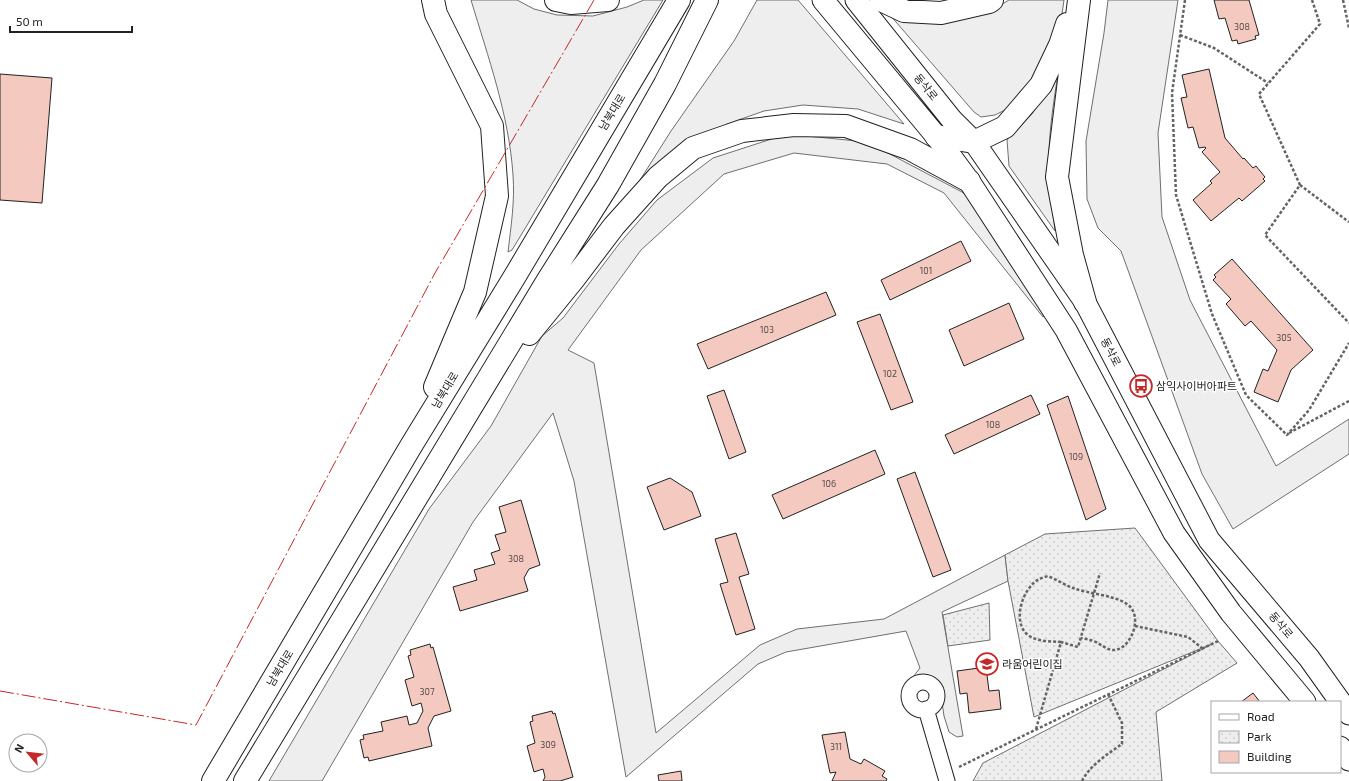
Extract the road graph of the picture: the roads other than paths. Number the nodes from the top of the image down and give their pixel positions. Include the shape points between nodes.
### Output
1 (433, 0) edge
2 (556, 0) edge
3 (608, 0) edge
4 (679, 0) edge
5 (707, 0) edge
6 (721, 0) edge
7 (823, 0) edge
8 (856, 0) edge
9 (881, 0) edge
10 (992, 0) edge
11 (1075, 0) edge
12 (1079, 0) edge
13 (665, 84) junction
14 (936, 136) junction
15 (974, 142) junction
16 (969, 181) junction
17 (1085, 302) junction
18 (483, 388) junction
19 (411, 446) junction
20 (1304, 701) edge
21 (1339, 701) edge
22 (1341, 703) edge
23 (926, 709) dead end
24 (1349, 714) edge
25 (1341, 748) edge
26 (1349, 760) edge
27 (213, 781) edge
28 (245, 781) edge
29 (947, 781) edge

1 - 19 highway via 436,14 492,126 496,196 475,292
2 - 3 highway via 571,3
4 - 19 highway, 남북대로
5 - 13 highway
6 - 13 highway
7 - 14 main road
8 - 15 main road, 동삭로 via 952,120
9 - 10 highway via 904,11 941,13
11 - 15 highway via 1060,45 1041,85 1005,127
12 - 17 highway via 1057,177 1072,255
13 - 18 highway via 608,185
14 - 15 highway
14 - 16 main road
15 - 17 main road, 동삭로
16 - 18 highway via 910,149 846,126 794,124 742,131 693,148 658,177 614,226 573,280
16 - 20 main road via 1066,330 1174,533 1231,613
17 - 21 main road, 동삭로 via 1209,540 1308,658
18 - 28 highway
19 - 27 highway, 남북대로
22 - 24 main road, 동삭로
23 - 29 street
25 - 26 main road

